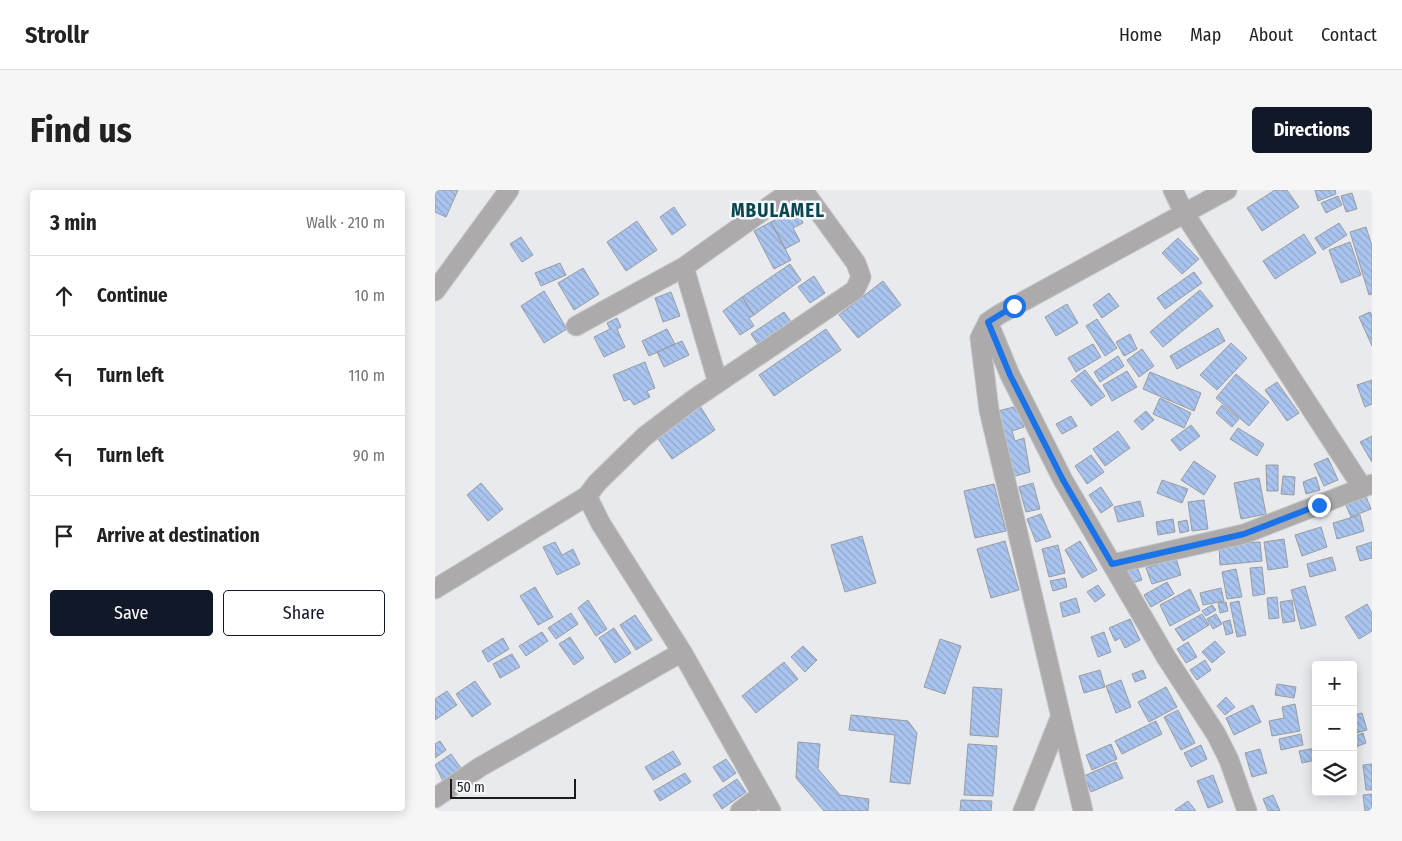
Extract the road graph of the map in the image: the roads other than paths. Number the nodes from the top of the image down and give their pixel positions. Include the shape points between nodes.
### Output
1 (509, 190) edge
2 (792, 190) edge
3 (803, 190) edge
4 (1173, 190) edge
5 (1227, 190) edge
6 (1184, 213) junction
7 (684, 267) junction
8 (435, 291) edge
9 (988, 322) junction
10 (576, 326) dead end
11 (718, 383) junction
12 (1367, 485) edge
13 (587, 496) junction
14 (1112, 564) junction
15 (435, 589) edge
16 (682, 652) junction
17 (1060, 718) junction
18 (761, 795) junction
19 (435, 798) edge
20 (740, 811) edge
21 (771, 811) edge
22 (1023, 811) edge
23 (1083, 811) edge
24 (1247, 811) edge

1 - 8 street
2 - 7 street
3 - 11 street via 856,264 861,277 855,290
4 - 6 street
5 - 6 street
6 - 9 street
6 - 12 street
7 - 10 street
7 - 11 street
9 - 14 street via 1010,375 1063,480
9 - 17 street via 980,338 989,410
11 - 13 street via 645,436 597,482
12 - 14 street via 1244,534
13 - 15 street
13 - 16 street via 601,524
14 - 24 street via 1216,734
16 - 18 street
16 - 19 street via 480,767
17 - 22 street
17 - 23 street
18 - 20 street
18 - 21 street

